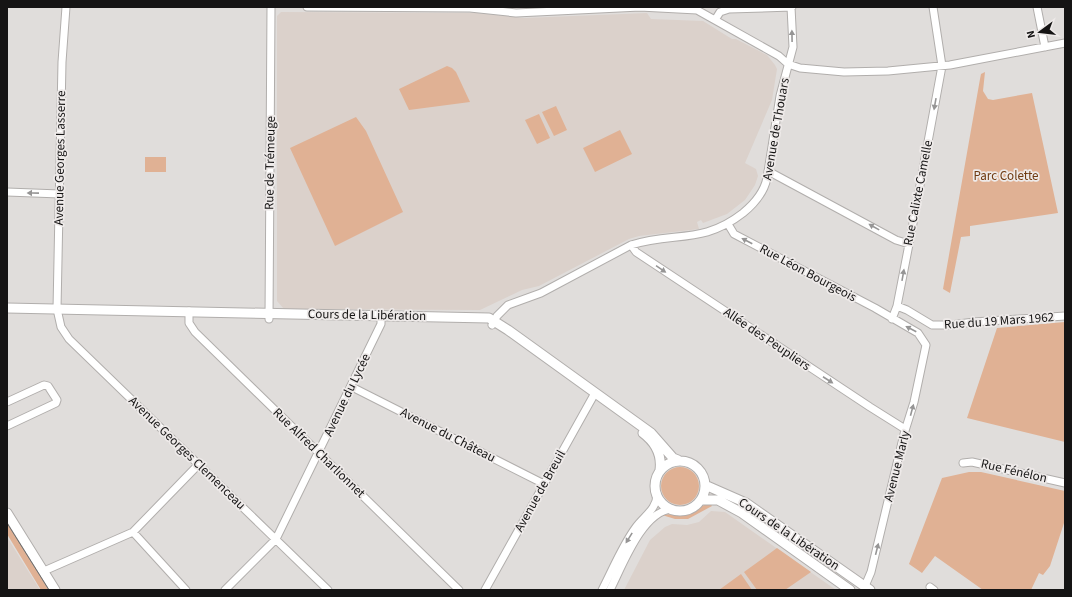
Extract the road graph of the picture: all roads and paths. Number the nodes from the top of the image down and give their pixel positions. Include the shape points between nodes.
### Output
1 (66, 7) edge
2 (271, 7) edge
3 (307, 7) edge
4 (470, 7) edge
5 (792, 7) edge
6 (933, 7) edge
7 (1037, 7) edge
8 (697, 9) edge
9 (715, 20) junction
10 (1065, 43) edge
11 (1045, 47) junction
12 (788, 64) junction
13 (942, 66) junction
14 (768, 171) junction
15 (7, 192) edge
16 (60, 194) junction
17 (728, 224) junction
18 (909, 244) junction
19 (631, 245) junction
20 (897, 306) junction
21 (7, 308) edge
22 (57, 312) junction
23 (7, 314) edge
24 (189, 314) junction
25 (269, 316) junction
26 (1065, 316) edge
27 (381, 318) junction
28 (892, 319) junction
29 (493, 323) junction
30 (926, 345) joint
31 (352, 387) junction
32 (593, 395) junction
33 (7, 402) edge
34 (7, 426) edge
35 (905, 429) junction
36 (319, 452) junction
37 (678, 460) junction
38 (963, 463) dead end
39 (199, 464) junction
40 (660, 470) junction
41 (1065, 483) edge
42 (544, 484) junction
43 (706, 485) junction
44 (657, 494) junction
45 (702, 500) junction
46 (672, 509) junction
47 (7, 513) edge
48 (133, 532) junction
49 (276, 539) junction
50 (802, 555) junction
51 (44, 571) junction
52 (867, 588) edge
53 (55, 590) edge
54 (186, 590) edge
55 (225, 590) edge
56 (328, 590) edge
57 (459, 590) edge
58 (484, 590) edge
59 (602, 590) edge
60 (610, 590) edge
61 (850, 590) edge

1 - 16 street, Avenue Georges Lasserre via 62,62
2 - 25 street, Rue de Trémeuge
3 - 4 street
4 - 8 street via 516,13 640,7
5 - 9 street via 729,9 720,12
12 -> 5 street via 793,47
6 - 13 street, Rue Calixte Camelle
7 - 11 street
8 - 9 street
9 - 12 street via 779,56
10 - 11 street, Avenue de Thouars
11 - 13 street, Avenue de Thouars
12 - 13 street, Avenue de Thouars via 800,68 844,72
12 - 14 street, Avenue de Thouars
13 -> 18 street, Rue Calixte Camelle
14 - 17 street, Avenue de Thouars via 766,184 759,198
18 -> 14 street via 896,240
16 -> 15 street
16 - 22 street, Avenue Georges Lasserre
17 - 19 street, Avenue de Thouars via 705,234
28 -> 17 street, Rue Léon Bourgeois via 734,234
20 -> 18 street, Rue Calixte Camelle
19 - 29 street, Avenue de Thouars via 541,293 508,305
19 -> 35 street, Allée des Peupliers via 636,252
20 - 26 street, Rue du 19 Mars 1962 via 932,325 951,326
20 - 28 street, Rue Calixte Camelle
21 - 22 main road, Cours de la Libération
22 - 23 main road, Cours de la Libération
22 - 24 main road, Cours de la Libération
22 - 39 street, Avenue Georges Clemenceau via 69,339
24 - 25 main road, Cours de la Libération
24 - 36 street, Rue Alfred Charlionnet via 189,323 195,332
25 - 27 main road, Cours de la Libération
27 - 29 main road, Cours de la Libération
27 - 31 street, Avenue du Lycée
30 -> 28 street, Rue Léon Bourgeois via 918,333
29 - 32 main road, Cours de la Libération
35 -> 30 street, Avenue Marly via 914,402
31 - 36 street, Avenue du Lycée
31 - 42 street, Avenue du Château
32 - 37 main road, Cours de la Libération via 651,433 673,458
32 - 40 main road, Cours de la Libération via 647,436 660,457
32 - 42 street, Avenue de Breuil
33 - 34 street via 44,385 48,386 57,400 56,403
52 -> 35 street, Avenue Marly
36 - 49 street, Avenue du Lycée
36 - 57 street, Rue Alfred Charlionnet
37 - 40 main road
37 - 43 main road via 698,468
38 - 41 street, Rue Fénélon via 972,462
39 - 48 street
39 - 49 street, Avenue Georges Clemenceau
40 - 44 main road via 655,483
42 - 58 street, Avenue de Breuil
43 - 45 main road
43 - 52 main road, Cours de la Libération via 746,503
44 - 46 main road via 663,504
44 -> 59 street via 652,509 627,540
45 - 46 main road via 689,509
45 - 50 main road, Cours de la Libération via 713,499 728,505
46 - 60 street via 658,515 641,531
47 - 51 main road
48 - 51 street
48 - 54 street
49 - 55 street, Avenue du Lycée
49 - 56 street, Avenue Georges Clemenceau
50 - 52 main road via 821,563 850,583
50 - 61 main road, Cours de la Libération
51 - 53 main road

